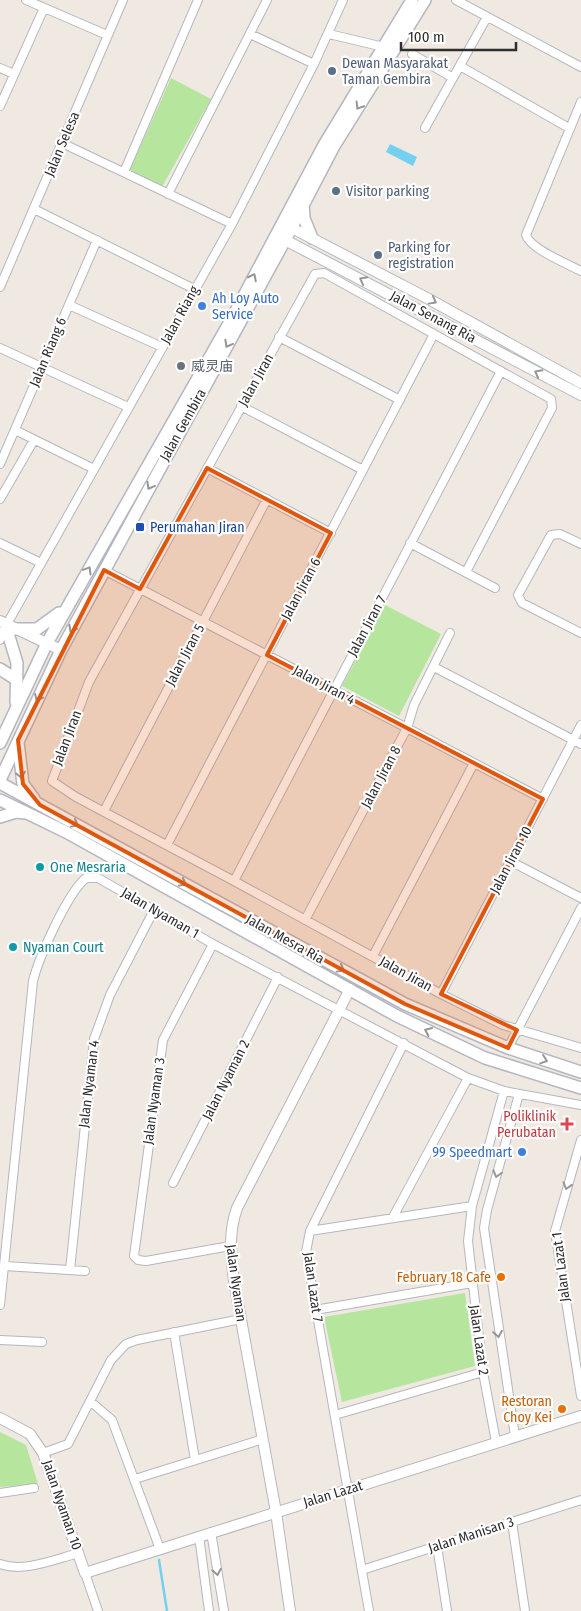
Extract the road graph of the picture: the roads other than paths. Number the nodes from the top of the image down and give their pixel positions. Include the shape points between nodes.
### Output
1 (26, 0) edge
2 (122, 0) edge
3 (198, 0) edge
4 (267, 0) edge
5 (343, 0) edge
6 (412, 0) edge
7 (425, 0) edge
8 (456, 0) edge
9 (44, 8) junction
10 (488, 17) junction
11 (250, 34) junction
12 (329, 34) junction
13 (107, 35) junction
14 (389, 48) junction
15 (412, 54) dead end
16 (314, 64) junction
17 (460, 66) junction
18 (581, 67) edge
19 (0, 68) edge
20 (14, 74) junction
21 (453, 78) junction
22 (581, 102) edge
23 (0, 106) edge
24 (425, 128) dead end
25 (569, 128) junction
26 (62, 143) junction
27 (124, 172) junction
28 (168, 194) junction
29 (303, 202) junction
30 (34, 209) junction
31 (232, 224) junction
32 (283, 230) junction
33 (312, 238) junction
34 (97, 240) junction
35 (581, 271) edge
36 (0, 287) edge
37 (194, 289) junction
38 (69, 305) junction
39 (434, 334) junction
40 (279, 338) junction
41 (162, 347) junction
42 (0, 348) edge
43 (42, 366) junction
44 (501, 371) junction
45 (581, 383) edge
46 (581, 395) edge
47 (400, 400) junction
48 (241, 406) junction
49 (128, 407) junction
50 (15, 430) junction
51 (34, 440) junction
52 (0, 464) edge
53 (207, 468) junction
54 (94, 469) junction
55 (364, 470) junction
56 (0, 499) edge
57 (267, 499) junction
58 (331, 533) junction
59 (0, 543) edge
60 (410, 543) junction
61 (581, 544) edge
62 (41, 563) junction
63 (104, 570) junction
64 (466, 572) junction
65 (495, 588) dead end
66 (140, 589) junction
67 (68, 605) junction
68 (203, 622) junction
69 (5, 628) edge
70 (450, 633) dead end
71 (581, 633) edge
72 (45, 646) junction
73 (59, 653) junction
74 (267, 655) junction
75 (434, 667) junction
76 (0, 669) edge
77 (17, 680) junction
78 (334, 690) junction
79 (15, 709) junction
80 (581, 724) edge
81 (407, 728) junction
82 (18, 740) junction
83 (577, 742) edge
84 (0, 743) edge
85 (474, 763) junction
86 (0, 782) edge
87 (543, 799) junction
88 (0, 800) edge
89 (40, 805) junction
90 (104, 812) junction
91 (29, 813) junction
92 (0, 817) edge
93 (167, 845) junction
94 (510, 861) junction
95 (234, 880) junction
96 (581, 898) edge
97 (581, 908) edge
98 (154, 910) junction
99 (306, 920) junction
100 (213, 944) junction
101 (373, 956) junction
102 (278, 978) junction
103 (350, 989) junction
104 (441, 994) junction
105 (340, 1008) junction
106 (517, 1030) junction
107 (404, 1043) junction
108 (508, 1048) junction
109 (581, 1048) edge
110 (485, 1058) junction
111 (581, 1072) edge
112 (530, 1073) junction
113 (468, 1078) junction
114 (581, 1088) edge
115 (504, 1091) junction
116 (519, 1094) junction
117 (581, 1105) edge
118 (581, 1140) edge
119 (173, 1183) dead end
120 (472, 1206) junction
121 (393, 1217) junction
122 (310, 1231) junction
123 (230, 1246) junction
124 (5, 1266) junction
125 (70, 1270) junction
126 (84, 1271) dead end
127 (472, 1283) junction
128 (0, 1305) edge
129 (315, 1310) junction
130 (241, 1319) junction
131 (174, 1332) junction
132 (0, 1340) edge
133 (42, 1342) dead end
134 (483, 1372) junction
135 (581, 1396) edge
136 (90, 1401) junction
137 (335, 1415) junction
138 (581, 1416) edge
139 (0, 1418) edge
140 (515, 1436) junction
141 (263, 1439) junction
142 (496, 1442) junction
143 (43, 1453) junction
144 (195, 1460) junction
145 (135, 1479) junction
146 (34, 1488) dead end
147 (347, 1490) junction
148 (0, 1493) edge
149 (581, 1500) edge
150 (276, 1512) junction
151 (512, 1522) junction
152 (211, 1532) junction
153 (199, 1536) junction
154 (437, 1546) junction
155 (160, 1549) junction
156 (78, 1553) junction
157 (0, 1564) edge
158 (362, 1570) junction
159 (85, 1573) junction
160 (98, 1611) edge
161 (210, 1611) edge
162 (224, 1611) edge
163 (290, 1611) edge
164 (370, 1611) edge
165 (447, 1611) edge
166 (525, 1611) edge

1 - 9 street
2 - 13 street, Jalan Selesa
3 - 27 street
4 - 11 street
5 - 12 street, Jalan Riang
6 - 14 main road, Jalan Gembira
7 - 14 main road, Jalan Gembira
8 - 10 street
9 - 13 street
9 - 20 street
10 - 17 street
10 - 18 street
11 - 16 street
11 - 28 street
12 - 14 street
12 - 16 street, Jalan Riang
13 - 26 street, Jalan Selesa
14 -> 29 main road, Jalan Gembira
14 - 32 main road, Jalan Gembira via 324,145
15 - 21 street
16 - 31 street, Jalan Riang
17 - 21 street
17 - 25 street
19 - 20 street
20 - 23 street
21 - 24 street
22 - 25 street
25 - 35 street via 527,238
26 - 27 street
26 - 30 street, Jalan Selesa
27 - 28 street
28 - 31 street
29 - 32 main road, Jalan Gembira
29 - 33 main road via 304,218
30 - 34 street
30 - 36 street, Jalan Selesa
31 - 37 street, Jalan Riang
32 - 33 street, Jalan Senang Ria
46 -> 32 street, Jalan Senang Ria
32 -> 63 main road, Jalan Gembira
67 -> 32 main road, Jalan Gembira
33 -> 45 street, Jalan Senang Ria
34 - 37 street
34 - 38 street, Jalan Riang 6
37 - 41 street, Jalan Riang
38 - 41 street
38 - 43 street, Jalan Riang 6
39 - 40 street, Jalan Jiran via 324,273 315,274
39 - 44 street
39 - 47 street, Jalan Jiran 6
40 - 47 street
40 - 48 street, Jalan Jiran
41 - 49 street, Jalan Riang
42 - 43 street
43 - 49 street
43 - 50 street, Jalan Riang 6
44 - 60 street, Jalan Jiran 7
44 - 64 street via 549,397 553,402 552,408
47 - 55 street, Jalan Jiran 6
48 - 53 street, Jalan Jiran
48 - 55 street
49 - 54 street, Jalan Riang
50 - 51 street
50 - 52 street, Jalan Riang 6
51 - 54 street
51 - 56 street
53 - 57 street
53 - 66 street, Jalan Jiran
54 - 62 street, Jalan Riang
55 - 58 street, Jalan Jiran 6
57 - 58 street
57 - 68 street, Jalan Jiran 5
58 - 74 street, Jalan Jiran 6
59 - 62 street
60 - 64 street
60 - 78 street, Jalan Jiran 7
61 - 71 street via 561,535 554,534 549,538 518,598
62 - 69 street, Jalan Riang
63 - 66 street, Jalan Jiran 4
63 -> 73 main road, Jalan Gembira
64 - 65 street
66 - 68 street, Jalan Jiran 4
66 - 90 street, Jalan Jiran via 89,682 52,778 58,787
67 - 69 main road via 40,628
67 - 72 main road, Jalan Gembira
68 - 74 street, Jalan Jiran 4
68 - 90 street, Jalan Jiran 5
69 - 72 street
69 - 77 main road via 15,651
70 - 75 street, Jalan Jiran 8
72 - 73 street
72 - 79 main road, Jalan Gembira
73 -> 82 main road, Jalan Gembira
74 - 78 street, Jalan Jiran 4
74 - 93 street, Jalan Jiran 6
75 - 81 street, Jalan Jiran 8 via 414,705
75 - 83 street
76 - 77 main road
77 - 79 main road
78 - 81 street, Jalan Jiran 4
78 - 95 street, Jalan Jiran 7
79 - 84 main road, Jalan Gembira
80 - 83 street, Jalan Jiran 10
81 - 85 street, Jalan Jiran 4
81 - 99 street, Jalan Jiran 8
82 - 86 main road, Jalan Gembira
82 -> 89 main road via 23,784
83 - 87 street, Jalan Jiran 10
85 - 87 street, Jalan Jiran 4
85 - 101 street
86 - 89 main road, Jalan Mesra Ria
87 - 94 street, Jalan Jiran 10
88 - 91 main road, Jalan Mesra Ria
89 -> 108 main road, Jalan Mesra Ria via 405,1004
90 - 93 street, Jalan Jiran
91 - 92 main road via 16,812
91 - 103 main road, Jalan Mesra Ria
93 - 95 street, Jalan Jiran
94 - 96 street
94 - 104 street, Jalan Jiran 10
95 - 99 street, Jalan Jiran
97 - 106 street
98 - 100 street, Jalan Nyaman 1
98 - 124 street, Jalan Nyaman 1 via 98,878 86,878 78,886 41,953 33,981
98 - 125 street, Jalan Nyaman 4 via 110,995 94,1039
99 - 101 street, Jalan Jiran
100 - 102 street, Jalan Nyaman 1
100 - 123 street, Jalan Nyaman 3 via 161,1047 134,1256 146,1261
101 - 104 street, Jalan Jiran
102 - 105 street, Jalan Nyaman 1
102 - 119 street, Jalan Nyaman 2
103 - 105 street, Jalan Nyaman
110 -> 103 main road, Jalan Mesra Ria via 397,1016
104 - 106 street, Jalan Jiran
105 - 107 street, Jalan Nyaman 1
105 - 123 street, Jalan Nyaman via 237,1208 231,1226
106 - 108 street
106 - 109 street, Jalan Jiran
107 - 113 street, Jalan Nyaman 1
107 - 122 street, Jalan Lazat 7
108 - 110 main road via 499,1055
108 -> 111 main road, Jalan Mesra Ria
108 - 112 main road via 516,1062
110 - 112 main road, Jalan Mesra Ria
112 - 114 main road, Jalan Mesra Ria
113 - 115 street, Jalan Nyaman 1
113 - 121 street
115 - 116 street, Jalan Nyaman 1
115 - 120 street, Jalan Lazat 2
116 - 117 street, Jalan Nyaman 1
116 -> 140 street, Jalan Lazat 2 via 484,1228
118 -> 135 street, Jalan Lazat 1 via 555,1231
120 - 121 street
120 - 127 street, Jalan Lazat 2 via 468,1241
121 - 122 street
122 - 129 street, Jalan Lazat 7 via 306,1252
123 - 130 street, Jalan Nyaman
124 - 125 street
124 - 128 street, Jalan Nyaman 1
125 - 126 street
127 - 129 street
127 - 134 street, Jalan Lazat 2
129 - 137 street, Jalan Lazat 7
130 - 131 street
130 - 141 street, Jalan Nyaman
131 - 136 street via 137,1340 117,1352
131 - 144 street
132 - 133 street
134 - 137 street
134 - 142 street, Jalan Lazat 2
136 - 143 street via 68,1444
136 - 145 street via 112,1420
137 - 147 street, Jalan Lazat 7
138 - 140 street, Jalan Lazat
139 - 143 street, Jalan Nyaman 10 via 30,1434
140 - 142 street, Jalan Lazat
141 - 144 street
141 - 150 street, Jalan Nyaman
142 - 147 street, Jalan Lazat
143 - 156 street, Jalan Nyaman 10
144 - 145 street
145 - 155 street
146 - 148 street
147 - 150 street, Jalan Lazat
147 - 158 street, Jalan Lazat 7
149 - 151 street, Jalan Manisan 3
150 - 152 street, Jalan Lazat
150 - 163 street, Jalan Nyaman
151 - 154 street, Jalan Manisan 3
151 - 166 street
152 - 153 street, Jalan Lazat
152 -> 162 street
153 - 155 street, Jalan Lazat
153 - 161 street
154 - 158 street, Jalan Manisan 3
154 - 165 street
155 - 159 street, Jalan Lazat
156 - 157 street via 28,1566
156 - 159 street, Jalan Nyaman 10
158 - 164 street, Jalan Lazat 7
159 - 160 street, Jalan Nyaman 10

